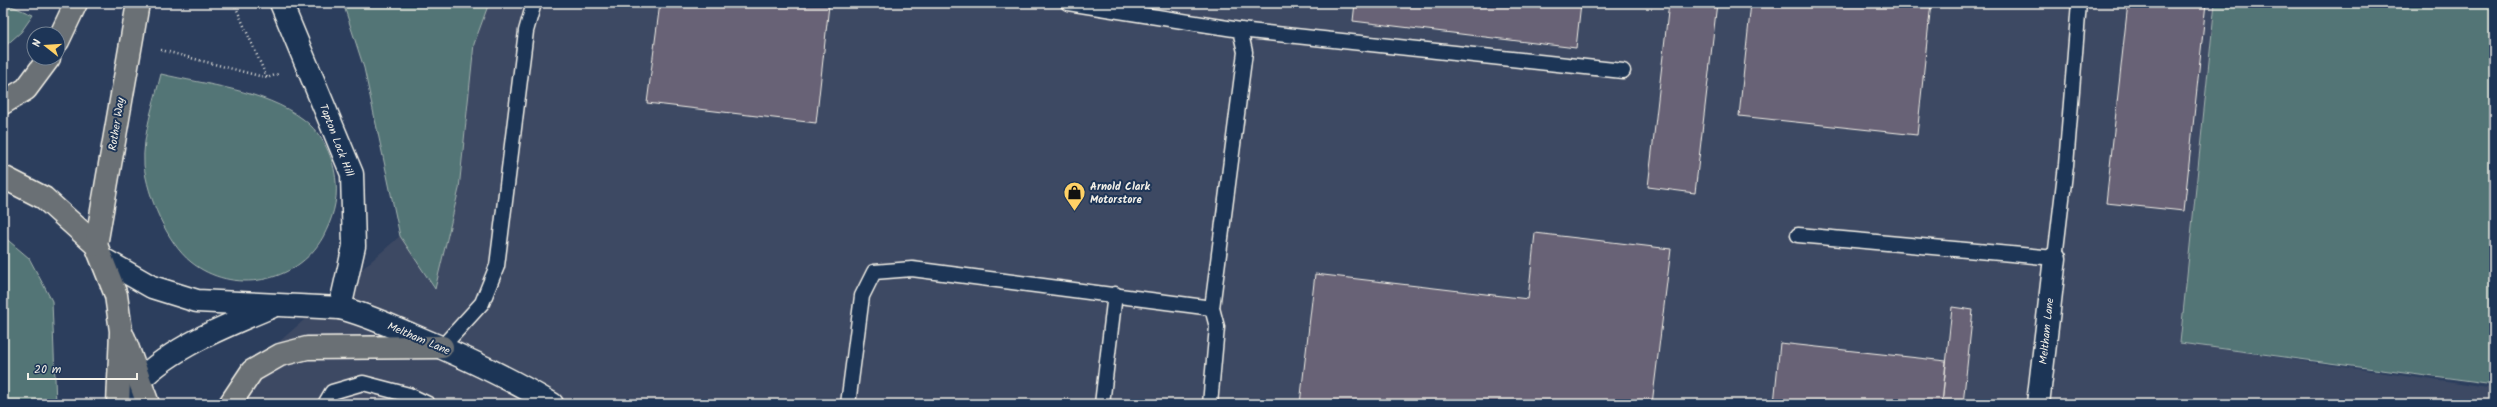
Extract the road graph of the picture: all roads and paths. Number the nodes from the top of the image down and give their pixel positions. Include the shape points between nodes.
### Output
1 (76, 3) edge
2 (138, 3) edge
3 (234, 3) edge
4 (281, 3) edge
5 (534, 3) edge
6 (1068, 3) edge
7 (2079, 3) edge
8 (65, 26) edge
9 (1240, 30) junction
10 (157, 48) dead end
11 (307, 64) junction
12 (43, 66) edge
13 (1623, 71) dead end
14 (267, 78) junction
15 (3, 103) edge
16 (3, 177) edge
17 (1798, 235) dead end
18 (100, 252) junction
19 (2055, 258) junction
20 (1115, 294) junction
21 (276, 305) junction
22 (340, 308) junction
23 (1212, 308) junction
24 (121, 331) junction
25 (442, 347) junction
26 (140, 380) junction
27 (119, 404) edge
28 (148, 404) edge
29 (230, 404) edge
30 (325, 404) edge
31 (428, 404) edge
32 (552, 404) edge
33 (848, 404) edge
34 (1102, 404) edge
35 (1210, 404) edge
36 (2038, 404) edge

1 - 8 highway
2 - 18 highway, Rother Way
3 - 14 path
4 - 11 street, Tapton Lock Hill
5 - 25 lane via 526,32 497,266 482,303
6 - 9 lane
7 - 19 lane via 2066,165
9 - 13 lane
9 - 23 lane via 1245,52
10 - 14 path
11 - 14 path
11 - 22 street, Tapton Lock Hill via 352,174 354,246
12 - 15 highway via 26,89
16 - 18 highway via 44,198
17 - 19 lane
18 - 21 street, Meltham Lane via 152,287 197,301
18 - 24 highway via 116,295
19 - 36 street, Meltham Lane
20 - 23 lane
20 - 33 lane via 912,270 874,272 862,296
20 - 34 lane
21 - 22 street, Meltham Lane
21 - 26 street, Meltham Lane via 220,329 176,353
22 - 25 street, Meltham Lane via 359,313
23 - 35 lane via 1217,327
24 - 26 highway
24 - 27 highway
25 - 29 highway via 307,348 280,355 252,372
25 - 32 street, Meltham Lane via 523,386
26 - 27 street, Meltham Lane
26 - 28 highway
30 - 31 lane via 332,392 363,383

